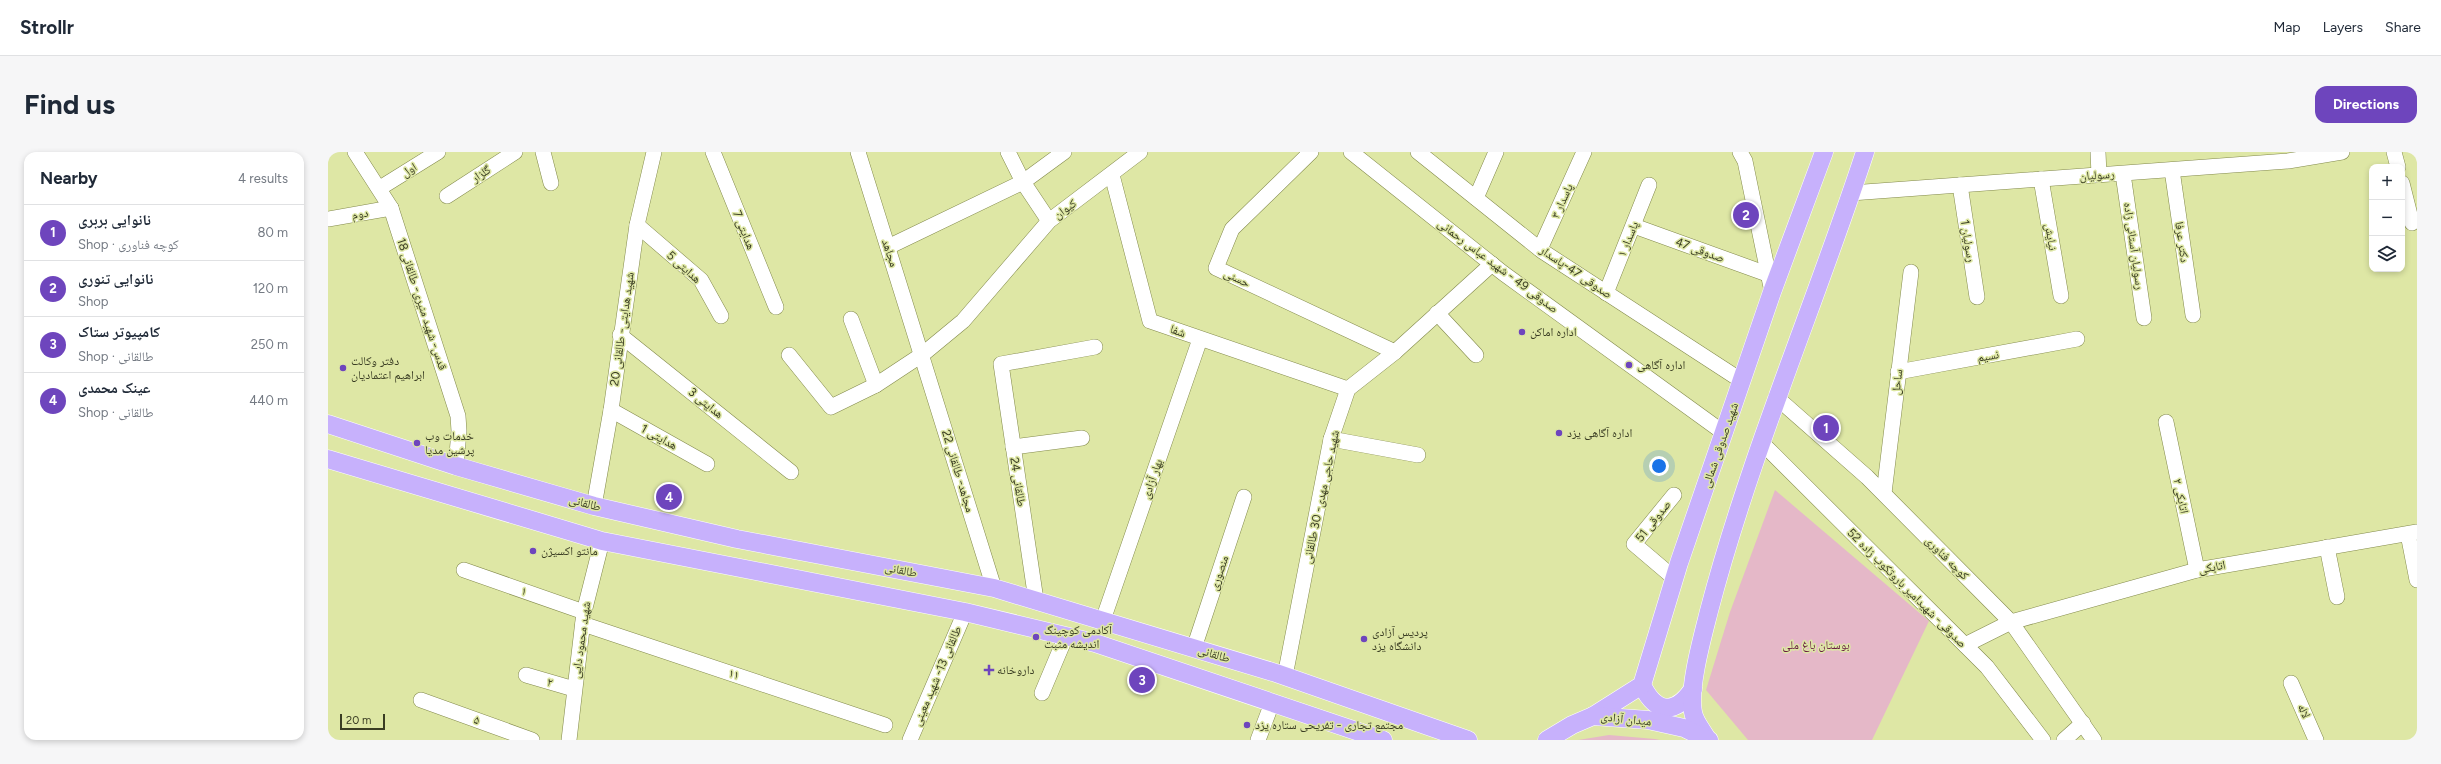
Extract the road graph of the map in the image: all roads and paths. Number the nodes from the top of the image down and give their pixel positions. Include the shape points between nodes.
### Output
1 (355, 152) edge
2 (438, 152) edge
3 (515, 152) edge
4 (542, 152) edge
5 (654, 152) edge
6 (713, 152) edge
7 (858, 152) edge
8 (1008, 152) edge
9 (1064, 152) edge
10 (1140, 152) edge
11 (1311, 152) edge
12 (1418, 152) edge
13 (1496, 152) edge
14 (1584, 152) edge
15 (1740, 152) edge
16 (1824, 152) edge
17 (1865, 152) edge
18 (2098, 152) edge
19 (2342, 152) edge
20 (2394, 152) edge
21 (1358, 154) edge
22 (2288, 156) edge
23 (2397, 164) edge
24 (2172, 170) junction
25 (1112, 174) junction
26 (2123, 174) junction
27 (2099, 175) junction
28 (2041, 179) junction
29 (1023, 182) junction
30 (550, 183) dead end
31 (1649, 185) dead end
32 (1960, 185) junction
33 (380, 188) junction
34 (1852, 193) junction
35 (2405, 195) edge
36 (447, 196) dead end
37 (1476, 198) junction
38 (392, 208) junction
39 (328, 219) edge
40 (1049, 221) junction
41 (2412, 223) dead end
42 (637, 225) junction
43 (1634, 226) junction
44 (888, 247) junction
45 (1540, 249) junction
46 (1492, 264) junction
47 (1911, 272) dead end
48 (1767, 274) junction
49 (1772, 292) junction
50 (1606, 293) junction
51 (1977, 296) dead end
52 (2061, 296) dead end
53 (776, 307) dead end
54 (1437, 314) junction
55 (2193, 314) dead end
56 (721, 316) dead end
57 (2144, 318) dead end
58 (851, 319) dead end
59 (620, 335) junction
60 (1200, 339) junction
61 (2077, 339) dead end
62 (1095, 347) dead end
63 (1395, 352) junction
64 (923, 354) junction
65 (789, 355) dead end
66 (1476, 355) dead end
67 (1898, 372) junction
68 (1742, 381) junction
69 (876, 385) junction
70 (1348, 389) junction
71 (1776, 397) junction
72 (611, 410) junction
73 (2166, 422) dead end
74 (328, 424) edge
75 (1724, 433) junction
76 (1082, 438) dead end
77 (1331, 439) junction
78 (1762, 443) junction
79 (1013, 448) junction
80 (1418, 455) dead end
81 (328, 459) edge
82 (707, 464) dead end
83 (456, 466) junction
84 (791, 472) dead end
85 (1884, 493) junction
86 (1674, 495) dead end
87 (1244, 497) dead end
88 (594, 506) junction
89 (2413, 533) edge
90 (602, 541) junction
91 (2326, 547) junction
92 (464, 570) dead end
93 (2197, 570) junction
94 (1674, 578) junction
95 (2417, 580) edge
96 (994, 588) junction
97 (2337, 597) dead end
98 (1036, 600) junction
99 (965, 612) junction
100 (583, 618) junction
101 (1103, 620) junction
102 (2011, 622) junction
103 (1066, 636) junction
104 (1965, 645) junction
105 (1194, 648) junction
106 (526, 676) dead end
107 (1285, 676) junction
108 (2291, 683) dead end
109 (1642, 685) junction
110 (574, 689) junction
111 (1694, 689) junction
112 (1042, 693) dead end
113 (421, 700) dead end
114 (1272, 702) junction
115 (1593, 716) junction
116 (2083, 723) junction
117 (885, 725) dead end
118 (532, 740) edge
119 (569, 740) edge
120 (910, 740) edge
121 (1258, 740) edge
122 (1383, 740) edge
123 (1468, 740) edge
124 (1547, 740) edge
125 (1708, 740) edge
126 (2043, 740) edge
127 (2064, 740) edge
128 (2094, 740) edge
129 (2316, 740) edge

1 - 33 street, قدس- شهید منیری- طالقانی 18
2 - 33 street, اول
3 - 36 street, گلزار
4 - 30 street
5 - 42 street, شهید هدایتی- طالقانی 20
6 - 53 street, هدایتی 7
7 - 44 street, مجاهد
8 - 29 street, کیوان
9 - 29 street
10 - 25 street, کیوان
11 - 63 street, حسنی via 1232,229 1216,268
12 - 37 street, صدوقی 47-پاسدار
13 - 37 street
14 - 45 street, پاسدار ۳
15 - 48 street via 1745,162
16 - 49 main road, شهید صدوقی شمالی
17 - 34 main road
18 - 27 street
19 - 22 street, رسولیان
20 - 23 street
21 - 46 street, صدوقی 49 - شهید عباس رحمانی
22 - 24 street, رسولیان
24 - 26 street, رسولیان
24 - 55 street, دکتر عرفا
25 - 40 street, کیوان
25 - 60 street, شفا via 1150,321
26 - 27 street, رسولیان
26 - 57 street, رسولیان آستانی زاده
27 - 28 street, رسولیان
28 - 32 street, رسولیان
28 - 52 street, نیایش
29 - 40 street, کیوان
29 - 44 street
31 - 43 street, پاسدار ۱
32 - 34 street, رسولیان
32 - 51 street, رسولیان 1
33 - 38 street, قدس- شهید منیری- طالقانی 18
34 - 71 main road
35 - 41 street
37 - 45 street, صدوقی 47-پاسدار
38 - 39 street, دوم
38 - 83 street, قدس- شهید منیری- طالقانی 18 via 458,416
40 - 64 street via 963,321
42 - 56 street, هدایتی 5 via 701,280
42 - 59 street, شهید هدایتی- طالقانی 20
43 - 48 street, صدوقی 47
43 - 50 street, پاسدار ۱
44 - 64 street, مجاهد
45 - 50 street, صدوقی 47-پاسدار
46 - 54 street
46 - 75 street, صدوقی 49 - شهید عباس رحمانی
47 - 67 street, ساحل
48 - 49 street
49 - 68 main road, شهید صدوقی شمالی
50 - 68 street, صدوقی 47-پاسدار
54 - 63 street
54 - 66 street
58 - 69 street
59 - 72 street, شهید هدایتی- طالقانی 20
59 - 84 street, هدایتی 3
60 - 70 street, شفا
60 - 101 street, بهار آزادی
61 - 67 street, نسیم
62 - 79 street, طالقانی 24 via 1000,364
63 - 70 street
64 - 69 street
64 - 96 street, مجاهد- طالقانی 22
65 - 69 street via 831,407
67 - 85 street, ساحل
68 - 75 main road, شهید صدوقی شمالی
70 - 77 street, شهید حاجی مهدی- 30 طالقانی
71 - 78 main road
71 - 85 street, کوچه فناوری
72 - 82 street, هدایتی 1
72 - 88 street, شهید هدایتی- طالقانی 20
73 - 93 street, اتابکی ۲
74 - 83 main road, طالقانی
75 - 94 main road, شهید صدوقی شمالی
76 - 79 street
77 - 80 street
77 - 107 street, شهید حاجی مهدی- 30 طالقانی
78 - 104 street, 52 صدوقی- شهیدامیر باروتکوب زاده
78 - 111 main road via 1719,575 1698,656
79 - 98 street, طالقانی 24
81 - 90 main road
83 - 88 main road, طالقانی
85 - 102 street, کوچه فناوری
86 - 94 street, صدوقی 51 via 1634,544
87 - 105 street, منصوری
88 - 96 main road, طالقانی via 737,539
89 - 91 street, اتابکی
89 - 95 street
90 - 99 main road
90 - 100 street, شهید محمود دایی
91 - 93 street, اتابکی
91 - 97 street
92 - 100 street, ۱
93 - 102 street, اتابکی
94 - 109 main road, شهید صدوقی شمالی
96 - 98 main road, طالقانی
98 - 101 main road, طالقانی
99 - 103 main road
99 - 120 street, طالقانی 13- شهید معینی
100 - 110 street, شهید محمود دایی
100 - 117 street, ۱۱
101 - 105 main road, طالقانی
102 - 104 street, اتابکی
102 - 116 street, کوچه فناوری
103 - 112 street
103 - 114 main road via 1095,643
104 - 126 street, 52 صدوقی- شهیدامیر باروتکوب زاده via 1987,667
105 - 107 main road, طالقانی
106 - 110 street, ۲
107 - 123 main road, طالقانی
108 - 129 street, لاله
109 - 111 main road via 1650,701 1666,708 1683,703
109 - 115 main road
110 - 119 street, شهید محمود دایی
111 - 125 main road via 1693,712
113 - 118 street, ۵
114 - 121 street
114 - 122 main road
115 - 124 main road, میدان آزادی
115 - 125 main road, میدان آزادی via 1648,720 1684,728
116 - 127 street
116 - 128 street, کوچه فناوری

